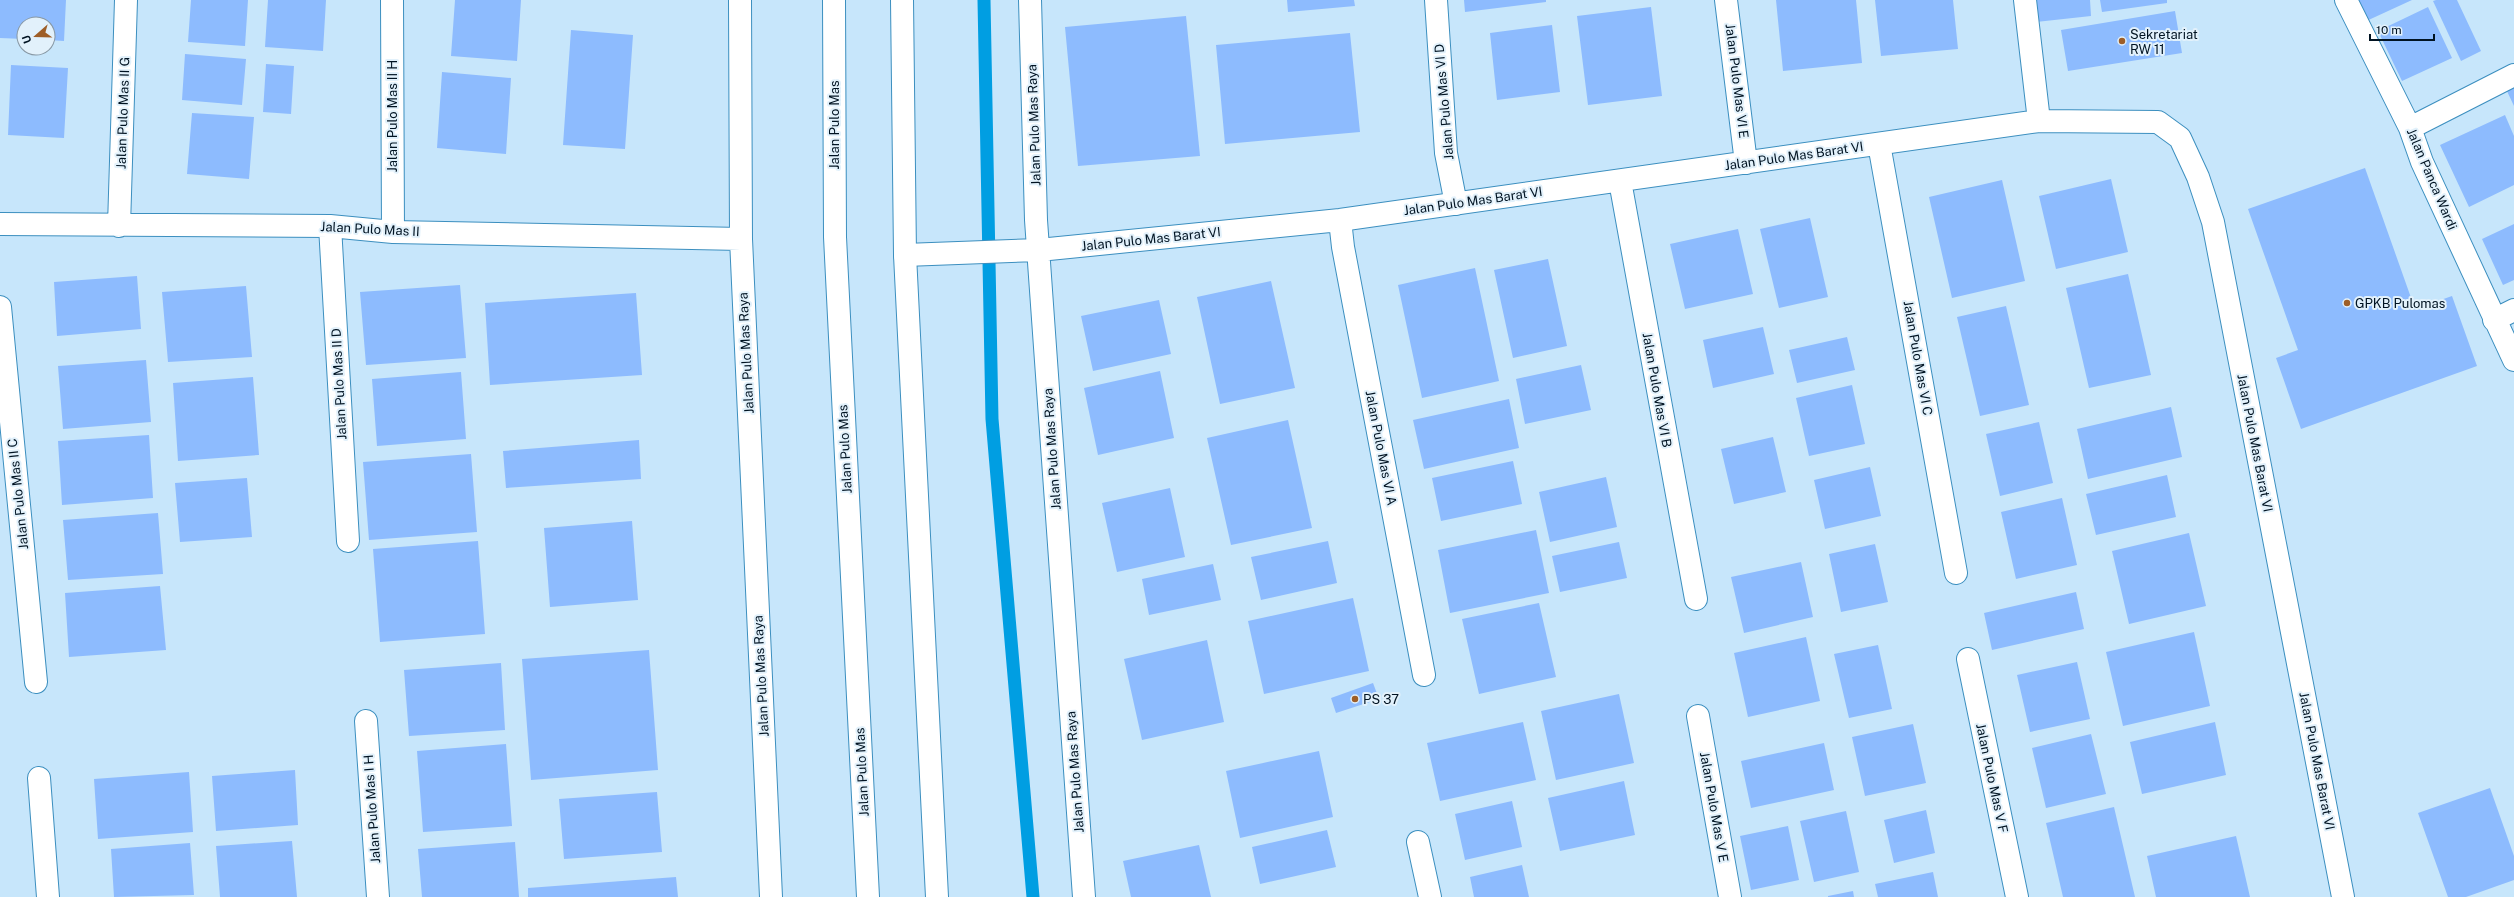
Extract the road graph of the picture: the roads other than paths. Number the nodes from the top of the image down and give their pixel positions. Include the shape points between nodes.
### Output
1 (126, 0) edge
2 (392, 0) edge
3 (740, 0) edge
4 (834, 0) edge
5 (902, 0) edge
6 (1030, 0) edge
7 (1436, 0) edge
8 (1726, 0) edge
9 (2025, 0) edge
10 (2346, 0) edge
11 (2514, 75) edge
12 (2039, 121) junction
13 (2410, 128) junction
14 (1879, 144) junction
15 (1746, 163) junction
16 (1620, 181) junction
17 (1456, 204) junction
18 (1340, 220) junction
19 (0, 224) edge
20 (119, 226) junction
21 (330, 226) junction
22 (393, 232) junction
23 (741, 239) junction
24 (1039, 250) junction
25 (905, 255) junction
26 (0, 307) edge
27 (2514, 310) edge
28 (2494, 320) junction
29 (2514, 360) edge
30 (348, 541) dead end
31 (1956, 573) dead end
32 (1696, 599) dead end
33 (1968, 659) dead end
34 (1424, 675) dead end
35 (36, 682) dead end
36 (1698, 716) dead end
37 (366, 721) dead end
38 (39, 778) dead end
39 (1418, 842) dead end
40 (48, 897) edge
41 (378, 897) edge
42 (771, 897) edge
43 (868, 897) edge
44 (937, 897) edge
45 (1084, 897) edge
46 (1430, 897) edge
47 (1730, 897) edge
48 (2017, 897) edge
49 (2343, 897) edge

1 - 20 street, Jalan Pulo Mas II G
2 - 22 street, Jalan Pulo Mas II H
3 - 23 street, Jalan Pulo Mas Raya
4 - 43 street, Jalan Pulo Mas via 835,237
5 - 25 street
6 - 24 street, Jalan Pulo Mas Raya
7 - 17 street, Jalan Pulo Mas VI D via 1446,153
8 - 15 street, Jalan Pulo Mas VI E
9 - 12 street
10 - 13 street, Jalan Panca Wardi
11 - 13 street
12 - 14 street, Jalan Pulo Mas Barat VI
12 - 49 street, Jalan Pulo Mas Barat VI via 2158,122 2180,138 2198,177 2213,222
13 - 28 street, Jalan Panca Wardi via 2422,162
14 - 15 street, Jalan Pulo Mas Barat VI
14 - 31 street, Jalan Pulo Mas VI C
15 - 16 street, Jalan Pulo Mas Barat VI
16 - 17 street, Jalan Pulo Mas Barat VI
16 - 32 street, Jalan Pulo Mas VI B
17 - 18 street, Jalan Pulo Mas Barat VI
18 - 24 street, Jalan Pulo Mas Barat VI
18 - 34 street, Jalan Pulo Mas VI A
19 - 20 street, Jalan Pulo Mas II
20 - 21 street, Jalan Pulo Mas II
21 - 22 street, Jalan Pulo Mas II
21 - 30 street, Jalan Pulo Mas II D
22 - 23 street, Jalan Pulo Mas II
23 - 42 street, Jalan Pulo Mas Raya
24 - 25 street, Jalan Pulo Mas Barat VI
24 - 45 street, Jalan Pulo Mas Raya
25 - 44 street
26 - 35 street, Jalan Pulo Mas II C
27 - 28 street
28 - 29 street, Jalan Panca Wardi
33 - 48 street, Jalan Pulo Mas V F
36 - 47 street, Jalan Pulo Mas V E
37 - 41 street, Jalan Pulo Mas I H
38 - 40 street
39 - 46 street

